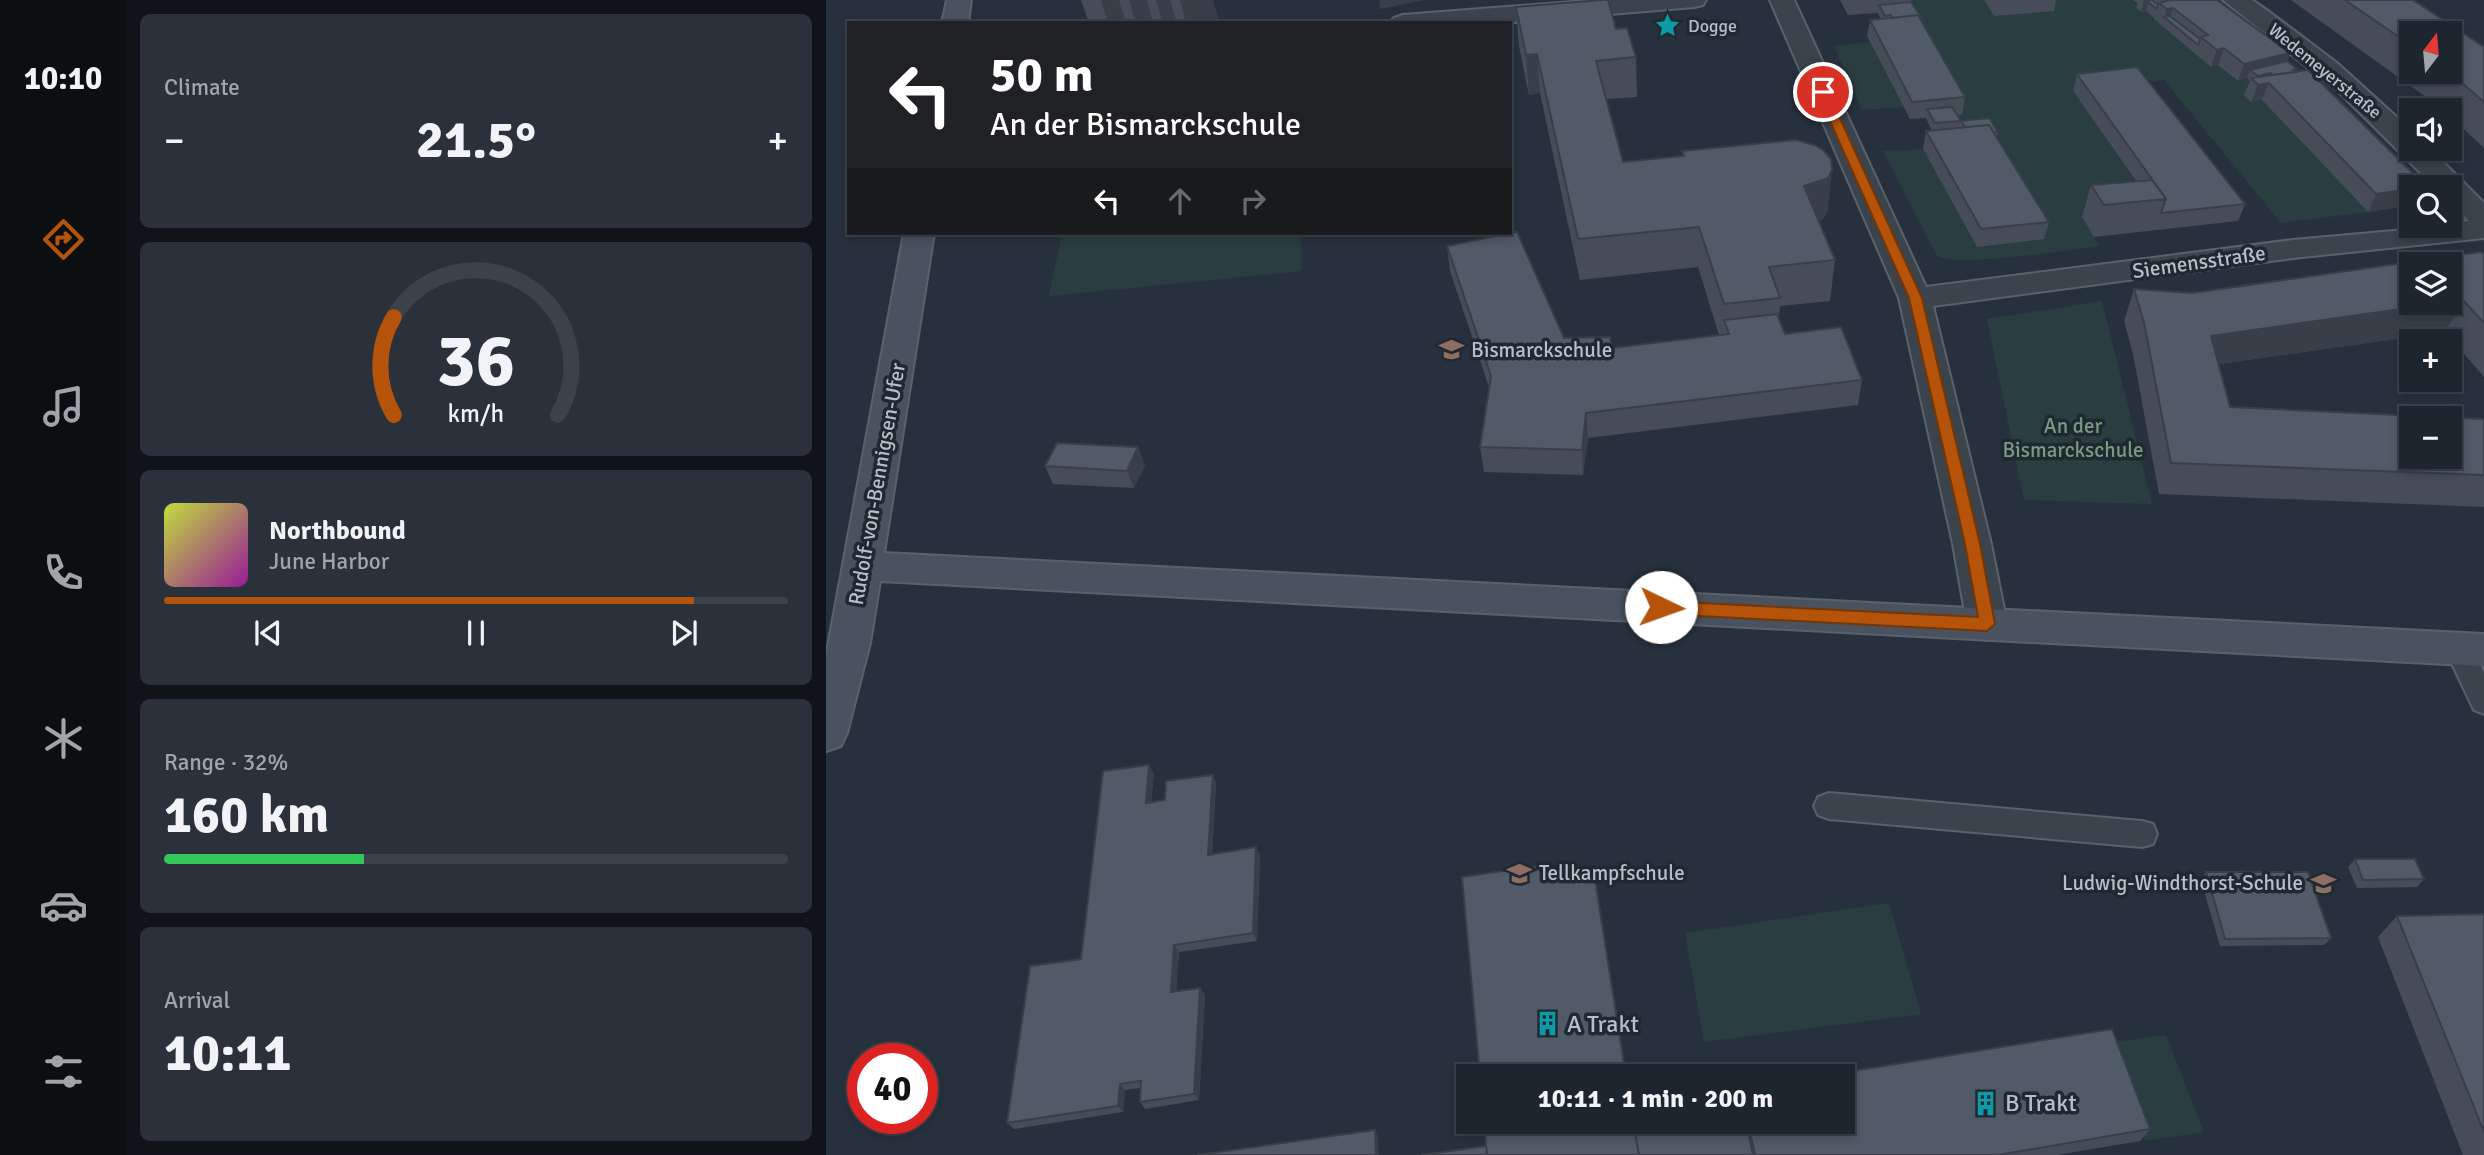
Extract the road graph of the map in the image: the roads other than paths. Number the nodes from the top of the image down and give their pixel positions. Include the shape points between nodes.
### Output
1 (959, 0) edge
2 (1694, 0) edge
3 (1782, 0) edge
4 (2235, 0) edge
5 (956, 21) edge
6 (1428, 21) edge
7 (2399, 134) edge
8 (2426, 161) edge
9 (2484, 219) edge
10 (2484, 229) edge
11 (919, 235) edge
12 (1915, 298) junction
13 (863, 566) junction
14 (1987, 624) junction
15 (2471, 649) edge
16 (2484, 702) edge
17 (826, 733) edge
18 (1829, 806) dead end
19 (2142, 834) dead end

1 - 5 street
2 - 6 street
3 - 12 street
4 - 7 street, Wedemeyerstraße via 2308,54
8 - 9 street, Wedemeyerstraße
10 - 12 street, Siemensstraße
11 - 13 street, Rudolf-von-Bennigsen-Ufer
12 - 14 street
13 - 14 street
13 - 17 street, Rudolf-von-Bennigsen-Ufer via 850,643
14 - 15 street
15 - 16 lane
18 - 19 lane

